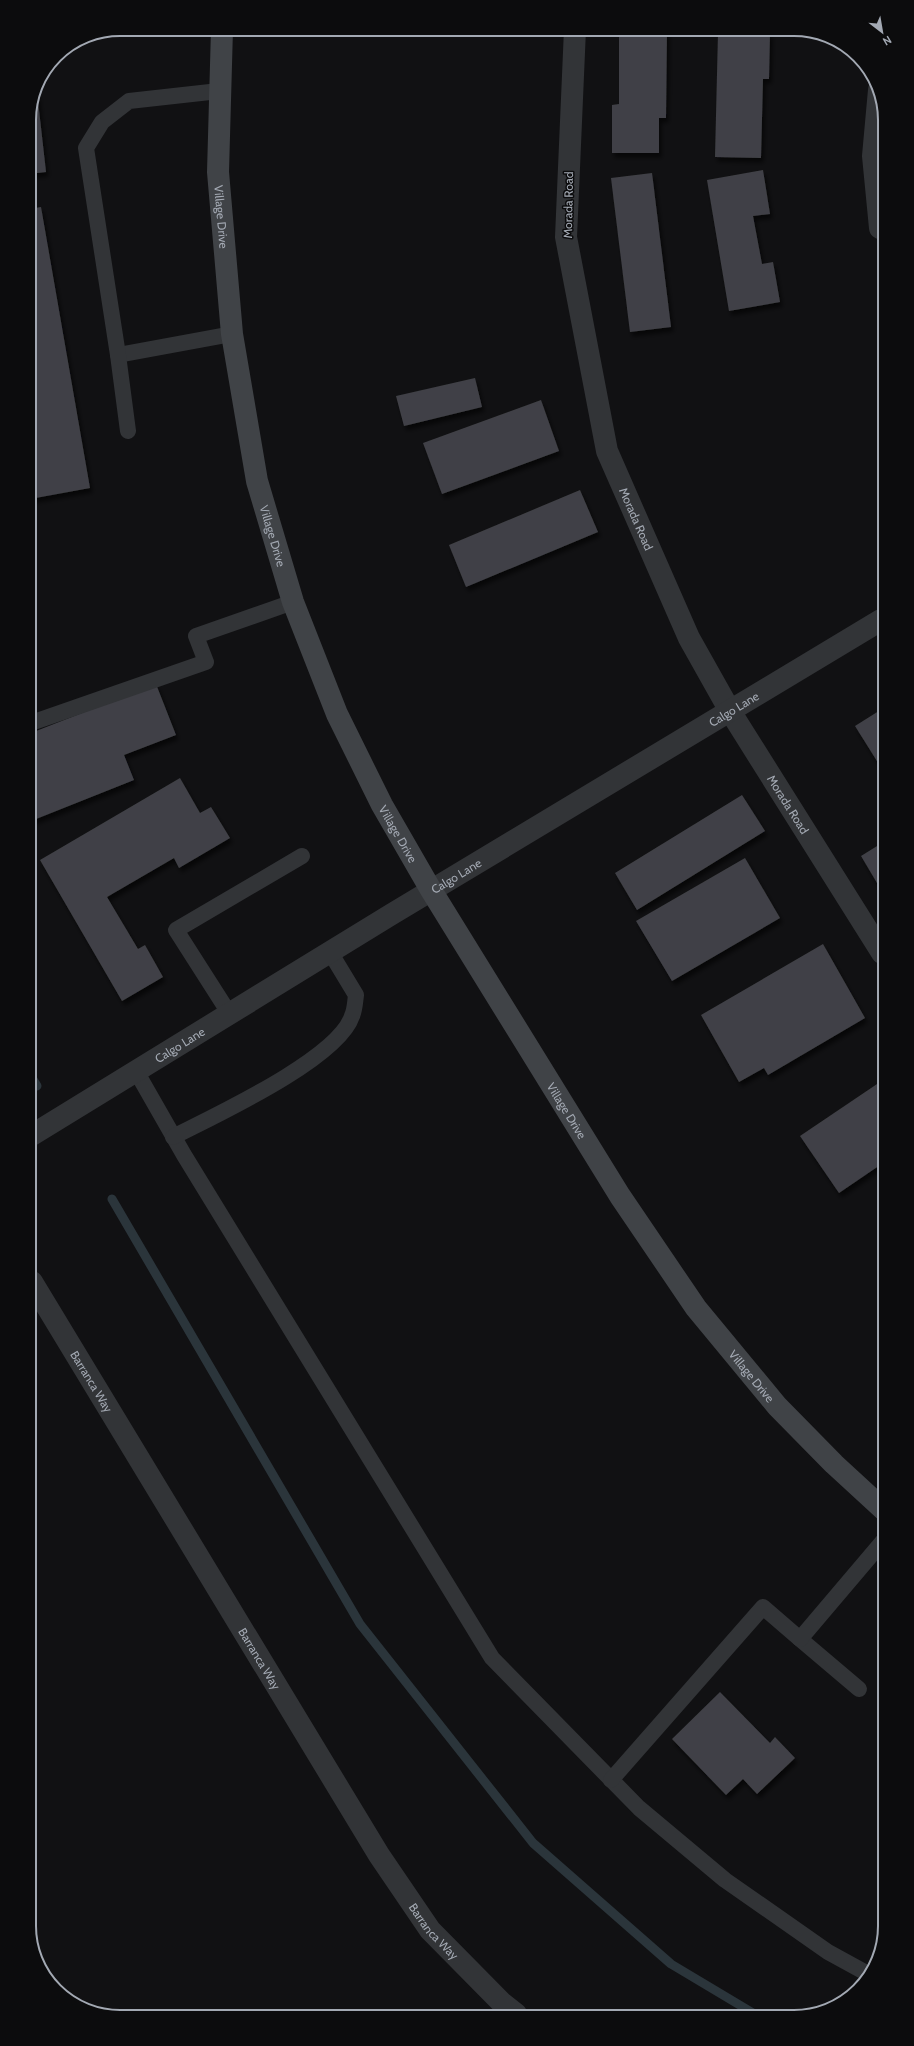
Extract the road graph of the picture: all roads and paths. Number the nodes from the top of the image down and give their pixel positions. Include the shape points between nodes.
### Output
1 (222, 36) edge
2 (575, 36) edge
3 (220, 91) junction
4 (877, 114) edge
5 (878, 207) edge
6 (232, 334) junction
7 (118, 355) junction
8 (128, 431) dead end
9 (293, 602) junction
10 (878, 622) edge
11 (730, 711) junction
12 (36, 721) edge
13 (302, 856) dead end
14 (431, 890) junction
15 (878, 947) edge
16 (330, 952) junction
17 (229, 1014) junction
18 (136, 1071) junction
19 (36, 1133) edge
20 (173, 1137) junction
21 (36, 1289) edge
22 (878, 1504) edge
23 (878, 1547) edge
24 (800, 1639) junction
25 (859, 1689) dead end
26 (611, 1780) junction
27 (865, 1972) edge
28 (510, 2010) edge

1 - 3 main road, Village Drive
2 - 11 street, Morada Road via 566,237 607,451 689,638
3 - 6 main road, Village Drive via 218,172
3 - 7 lane via 129,101 102,122 86,148
4 - 5 street via 873,156
6 - 7 lane
6 - 9 main road, Village Drive via 257,481
7 - 8 lane
9 - 12 lane via 196,636 206,662
9 - 14 main road, Village Drive via 337,714 382,805
10 - 11 street, Calgo Lane
11 - 14 street, Calgo Lane
11 - 15 street, Morada Road
13 - 17 lane via 176,930
14 - 16 street, Calgo Lane
14 - 22 main road, Village Drive via 620,1196 696,1308 777,1406
16 - 17 street, Calgo Lane
16 - 20 lane via 356,995 352,1017 343,1030 328,1047 259,1094
17 - 18 street, Calgo Lane
18 - 19 street, Calgo Lane
18 - 20 lane
20 - 26 lane via 492,1658
21 - 28 street, Barranca Way via 379,1855 430,1930
23 - 24 lane
24 - 25 lane
24 - 26 lane via 763,1607
26 - 27 lane via 639,1808 725,1880 828,1952

